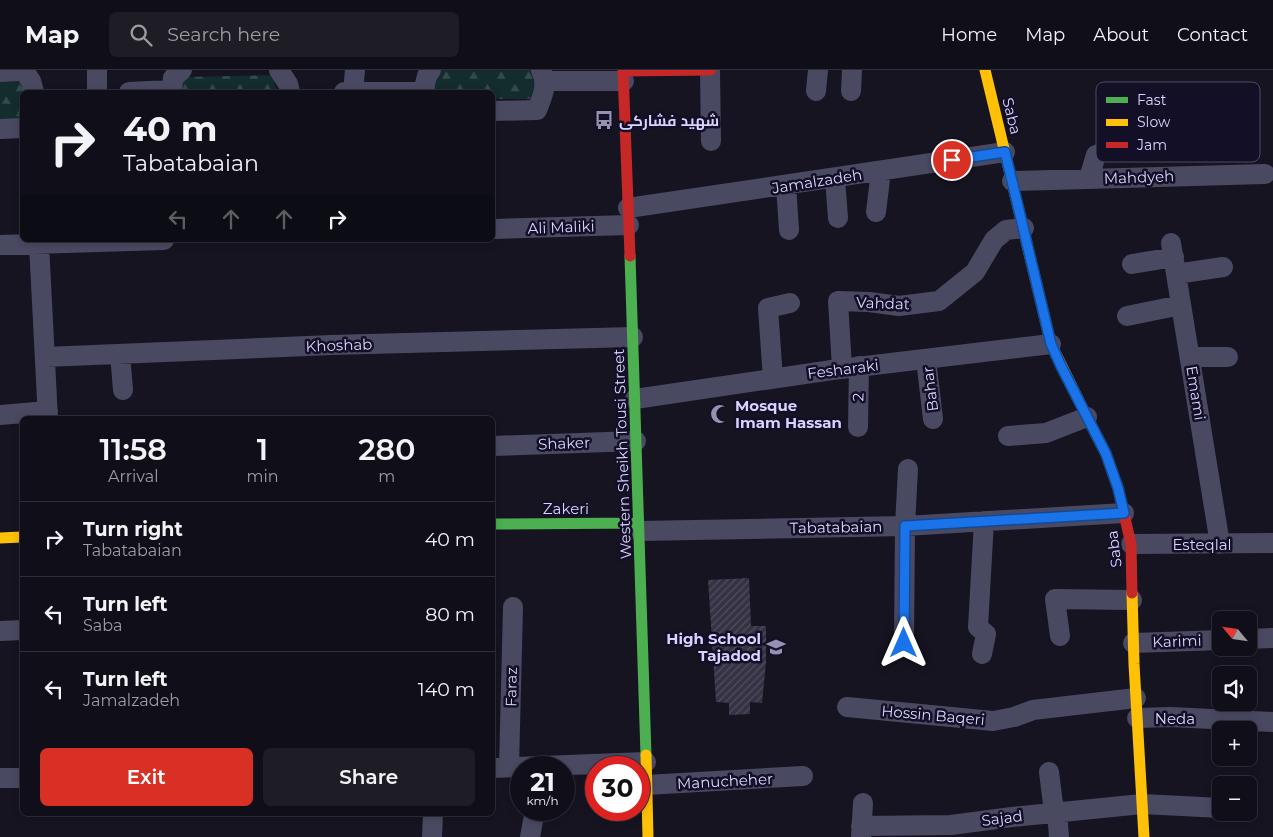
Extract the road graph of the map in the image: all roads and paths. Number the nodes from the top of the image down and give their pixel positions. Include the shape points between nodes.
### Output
1 (97, 70) edge
2 (182, 70) edge
3 (279, 70) edge
4 (355, 70) edge
5 (431, 70) edge
6 (710, 70) edge
7 (818, 70) edge
8 (852, 70) edge
9 (985, 70) edge
10 (0, 72) edge
11 (623, 74) edge
12 (544, 75) edge
13 (33, 90) edge
14 (97, 90) edge
15 (171, 90) edge
16 (290, 90) edge
17 (353, 90) edge
18 (423, 90) edge
19 (816, 91) dead end
20 (851, 91) dead end
21 (495, 111) edge
22 (20, 128) edge
23 (0, 129) edge
24 (710, 141) dead end
25 (1005, 152) junction
26 (1096, 155) edge
27 (881, 171) junction
28 (1265, 174) dead end
29 (835, 178) junction
30 (1089, 178) junction
31 (1012, 181) junction
32 (786, 185) junction
33 (876, 212) dead end
34 (628, 217) junction
35 (838, 218) dead end
36 (1024, 228) junction
37 (495, 229) edge
38 (789, 230) dead end
39 (102, 242) edge
40 (39, 244) junction
41 (0, 245) edge
42 (1174, 258) junction
43 (1132, 264) dead end
44 (1223, 267) dead end
45 (790, 303) dead end
46 (1181, 305) junction
47 (1128, 316) dead end
48 (633, 336) junction
49 (1051, 344) junction
50 (120, 354) junction
51 (1190, 357) junction
52 (45, 358) junction
53 (926, 358) junction
54 (1228, 358) dead end
55 (850, 367) junction
56 (773, 379) junction
57 (123, 390) dead end
58 (635, 400) junction
59 (0, 415) edge
60 (48, 415) edge
61 (1087, 418) junction
62 (933, 419) dead end
63 (858, 427) dead end
64 (1008, 436) dead end
65 (636, 441) junction
66 (495, 446) edge
67 (908, 469) dead end
68 (1124, 513) junction
69 (984, 521) junction
70 (495, 524) edge
71 (905, 526) junction
72 (639, 527) junction
73 (20, 537) edge
74 (0, 538) edge
75 (1273, 543) edge
76 (1131, 544) junction
77 (1220, 544) junction
78 (1132, 600) junction
79 (514, 607) dead end
80 (20, 630) edge
81 (0, 631) edge
82 (1060, 636) dead end
83 (1273, 638) edge
84 (1258, 639) edge
85 (1212, 640) edge
86 (1133, 642) junction
87 (904, 643) dead end
88 (982, 654) dead end
89 (1136, 698) junction
90 (847, 707) dead end
91 (1137, 718) junction
92 (1260, 727) edge
93 (646, 756) edge
94 (501, 768) edge
95 (1049, 772) dead end
96 (804, 776) dead end
97 (0, 778) edge
98 (20, 778) edge
99 (650, 785) edge
100 (862, 803) dead end
101 (1142, 804) junction
102 (1212, 808) edge
103 (1055, 812) junction
104 (433, 816) edge
105 (532, 821) edge
106 (647, 821) edge
107 (987, 829) edge
108 (861, 831) edge
109 (432, 837) edge
110 (530, 837) edge
111 (648, 837) edge
112 (1059, 837) edge
113 (1144, 837) edge

1 - 14 street
2 - 15 street via 174,78
3 - 16 street
4 - 17 street
5 - 18 street
6 - 11 street
6 - 24 street
7 - 19 street
8 - 20 street
9 - 25 street, Saba
10 - 13 street via 24,71
11 - 12 street
11 - 34 street, Western Sheikh Tousi Street
12 - 21 street via 543,94 537,110
22 - 23 street
25 - 27 street, Jamalzadeh
25 - 31 street, Saba
26 - 30 street
27 - 29 street, Jamalzadeh
27 - 33 street
28 - 30 street, Mahdyeh
29 - 32 street, Jamalzadeh
29 - 35 street
30 - 31 street, Mahdyeh
31 - 36 street, Saba
32 - 34 street, Jamalzadeh
32 - 38 street
34 - 37 street, Ali Maliki
34 - 48 street, Western Sheikh Tousi Street
36 - 49 street, Saba
36 - 55 street, Vahdat via 1006,230 994,240 975,272 939,301 899,306 838,301
39 - 40 street
40 - 41 street
40 - 52 street
42 - 43 street
42 - 44 street
42 - 46 street, Emami
45 - 56 street via 768,308
46 - 47 street
46 - 51 street, Emami
48 - 50 street, Khoshab
48 - 58 street, Western Sheikh Tousi Street
49 - 53 street, Fesharaki
49 - 61 street, Saba
50 - 52 street, Khoshab
50 - 57 street
51 - 54 street
51 - 77 street, Emami
52 - 60 street
53 - 55 street, Fesharaki
53 - 62 street, Bahar
55 - 56 street, Fesharaki
55 - 63 street, 2
56 - 58 street, Fesharaki
58 - 65 street, Western Sheikh Tousi Street
59 - 60 street
61 - 64 street via 1046,433
61 - 68 street, Saba via 1106,454
65 - 66 street, Shaker
65 - 72 street, Western Sheikh Tousi Street
67 - 71 street
68 - 69 street, Tabatabaian
68 - 76 street, Saba
69 - 71 street, Tabatabaian
69 - 88 street via 978,627 986,634
70 - 72 street, Zakeri
71 - 72 street, Tabatabaian
71 - 87 street
72 - 93 street, Western Sheikh Tousi Street
73 - 74 street
75 - 77 street, Esteqlal
76 - 77 street, Esteqlal
76 - 78 street, Saba
78 - 82 street via 1055,599
78 - 86 street, Saba
79 - 94 street, Faraz
80 - 81 street
83 - 84 street
85 - 86 street, Karimi
86 - 89 street, Saba
89 - 90 street, Hossin Baqeri via 1034,710 993,721
89 - 91 street, Saba
91 - 92 street, Neda via 1172,717
91 - 101 street, Saba
95 - 103 street
96 - 99 street, Manucheher
97 - 98 street
100 - 108 street
101 - 102 street, Sajad
101 - 103 street, Sajad
101 - 113 street, Saba
103 - 107 street, Sajad
103 - 112 street
104 - 109 street
105 - 110 street
106 - 111 street, Western Sheikh Tousi Street
107 - 108 street, Sajad via 951,825

